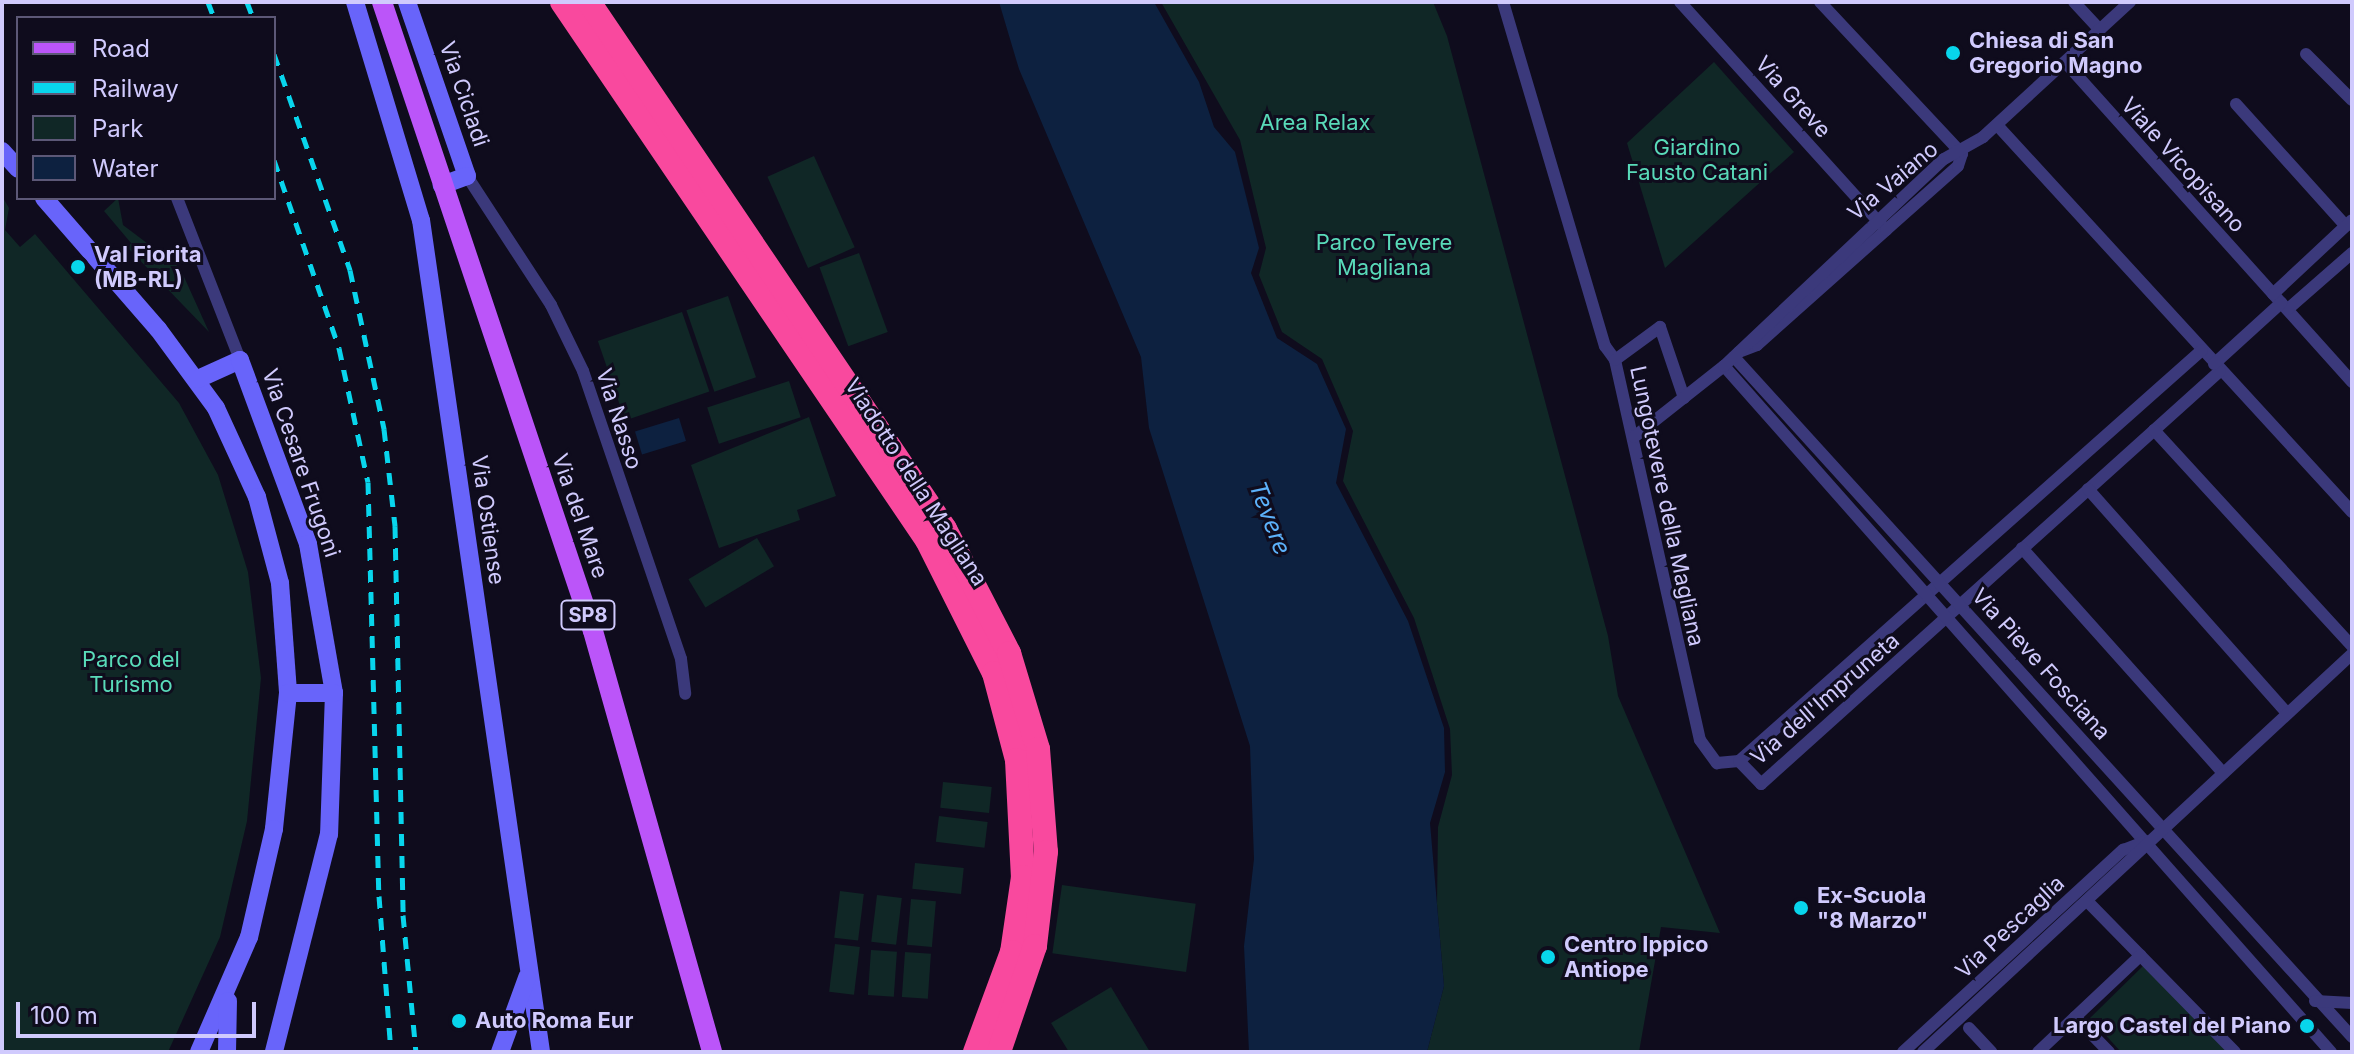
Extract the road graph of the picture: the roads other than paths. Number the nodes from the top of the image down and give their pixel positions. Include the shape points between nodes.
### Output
1 (355, 2) edge
2 (382, 2) edge
3 (407, 2) edge
4 (562, 2) edge
5 (589, 2) edge
6 (1503, 2) edge
7 (1680, 2) edge
8 (1820, 2) edge
9 (2074, 2) edge
10 (2130, 2) edge
11 (2100, 30) junction
12 (2306, 54) dead end
13 (2065, 62) junction
14 (2352, 100) edge
15 (2236, 104) dead end
16 (1997, 125) junction
17 (2, 151) edge
18 (1962, 154) junction
19 (16, 167) edge
20 (467, 176) junction
21 (442, 185) junction
22 (46, 200) edge
23 (178, 200) edge
24 (1877, 220) junction
25 (2349, 223) edge
26 (1886, 230) junction
27 (2352, 253) edge
28 (2281, 302) junction
29 (2202, 350) junction
30 (1736, 354) junction
31 (240, 360) junction
32 (1615, 360) junction
33 (1724, 366) junction
34 (2217, 367) junction
35 (198, 379) junction
36 (2352, 382) edge
37 (1684, 398) junction
38 (2154, 430) junction
39 (1634, 437) junction
40 (2088, 489) junction
41 (2352, 512) edge
42 (2022, 548) junction
43 (1939, 581) junction
44 (1928, 592) junction
45 (1960, 605) junction
46 (1948, 615) junction
47 (2352, 646) edge
48 (2352, 654) edge
49 (288, 693) junction
50 (334, 693) junction
51 (685, 694) dead end
52 (2287, 713) junction
53 (1739, 761) junction
54 (2223, 773) junction
55 (2162, 827) junction
56 (2149, 839) junction
57 (2088, 902) junction
58 (2141, 955) junction
59 (528, 972) junction
60 (227, 994) junction
61 (2315, 1001) junction
62 (2352, 1003) edge
63 (2075, 1017) junction
64 (1969, 1028) dead end
65 (2352, 1037) edge
66 (199, 1052) edge
67 (227, 1052) edge
68 (274, 1052) edge
69 (500, 1052) edge
70 (541, 1052) edge
71 (712, 1052) edge
72 (975, 1052) edge
73 (999, 1052) edge
74 (1903, 1052) edge
75 (1923, 1052) edge
76 (1991, 1052) edge
77 (2038, 1052) edge
78 (2109, 1052) edge
79 (2235, 1052) edge
80 (2331, 1052) edge

1 - 59 main road, Via Ostiense via 421,220
2 - 21 main road, Via del Mare / SP8
3 - 20 main road, Via Cicladi
4 - 72 highway, Viadotto della Magliana via 927,540 994,673 1017,760 1023,877 1012,952
5 - 73 highway, Viadotto della Magliana via 945,529 1009,653 1038,749 1046,852 1033,955
6 - 32 street, Lungotevere della Magliana via 1605,346
7 - 24 street, Via Greve
8 - 18 street
9 - 11 street
10 - 11 street
11 - 13 street
12 - 14 street
13 - 16 street
13 - 28 street, Viale Vicopisano
15 - 25 street
16 - 18 street
16 - 29 street
17 - 19 main road
18 - 24 street, Via Vaiano via 1944,159
18 - 26 street, Via Vaiano via 1958,166
20 - 21 main road, Via Cicladi
20 - 51 street, Via Nasso via 551,305 583,371 681,659
21 - 71 main road, Via del Mare / SP8 via 593,631
22 - 35 main road
23 - 31 street
24 - 26 street, Via Greve
24 - 30 street, Via Vaiano
25 - 28 street, Via dell'Impruneta
26 - 30 street, Via Vaiano via 1757,345
27 - 28 street, Via dell'Impruneta
28 - 34 street, Via dell'Impruneta
28 - 36 street, Viale Vicopisano
29 - 34 street
29 - 43 street, Via dell'Impruneta
30 - 33 street, Via Vaiano
30 - 43 street, Via Pieve Fosciana
31 - 35 main road
31 - 50 main road, Via Cesare Frugoni via 308,544
32 - 37 street via 1660,327
32 - 39 street, Lungotevere della Magliana
33 - 37 street, Via Vaiano
33 - 44 street, Via Pieve Fosciana
34 - 38 street, Via dell'Impruneta
34 - 41 street
35 - 49 main road via 237,448 268,532 284,608
37 - 39 street, Via Vaiano
38 - 40 street, Via dell'Impruneta
38 - 47 street
39 - 53 street, Lungotevere della Magliana via 1700,740 1711,760
40 - 42 street, Via dell'Impruneta
40 - 52 street
42 - 45 street, Via dell'Impruneta
42 - 54 street
43 - 44 street, Via dell'Impruneta
43 - 45 street, Via Pieve Fosciana
44 - 46 street, Via Pieve Fosciana
44 - 53 street, Via dell'Impruneta
45 - 46 street, Via dell'Impruneta
45 - 55 street, Via Pieve Fosciana
46 - 53 street, Via dell'Impruneta via 1761,784
46 - 56 street, Via Pieve Fosciana
48 - 52 street, Via Pescaglia
49 - 50 main road
49 - 60 main road via 270,850
50 - 68 main road, Via Cesare Frugoni via 329,834
52 - 54 street, Via Pescaglia
54 - 55 street, Via Pescaglia
55 - 56 street, Via Pescaglia
55 - 61 street, Via Pieve Fosciana
56 - 57 street, Via Pescaglia
56 - 74 street, Via Pescaglia via 2123,850
56 - 80 street, Via Pieve Fosciana
57 - 58 street
57 - 75 street, Via Pescaglia
58 - 63 street
58 - 79 street
59 - 69 main road
59 - 70 main road, Via Ostiense
60 - 66 main road
60 - 67 main road
61 - 62 street
61 - 65 street
63 - 77 street
63 - 78 street
64 - 76 street

